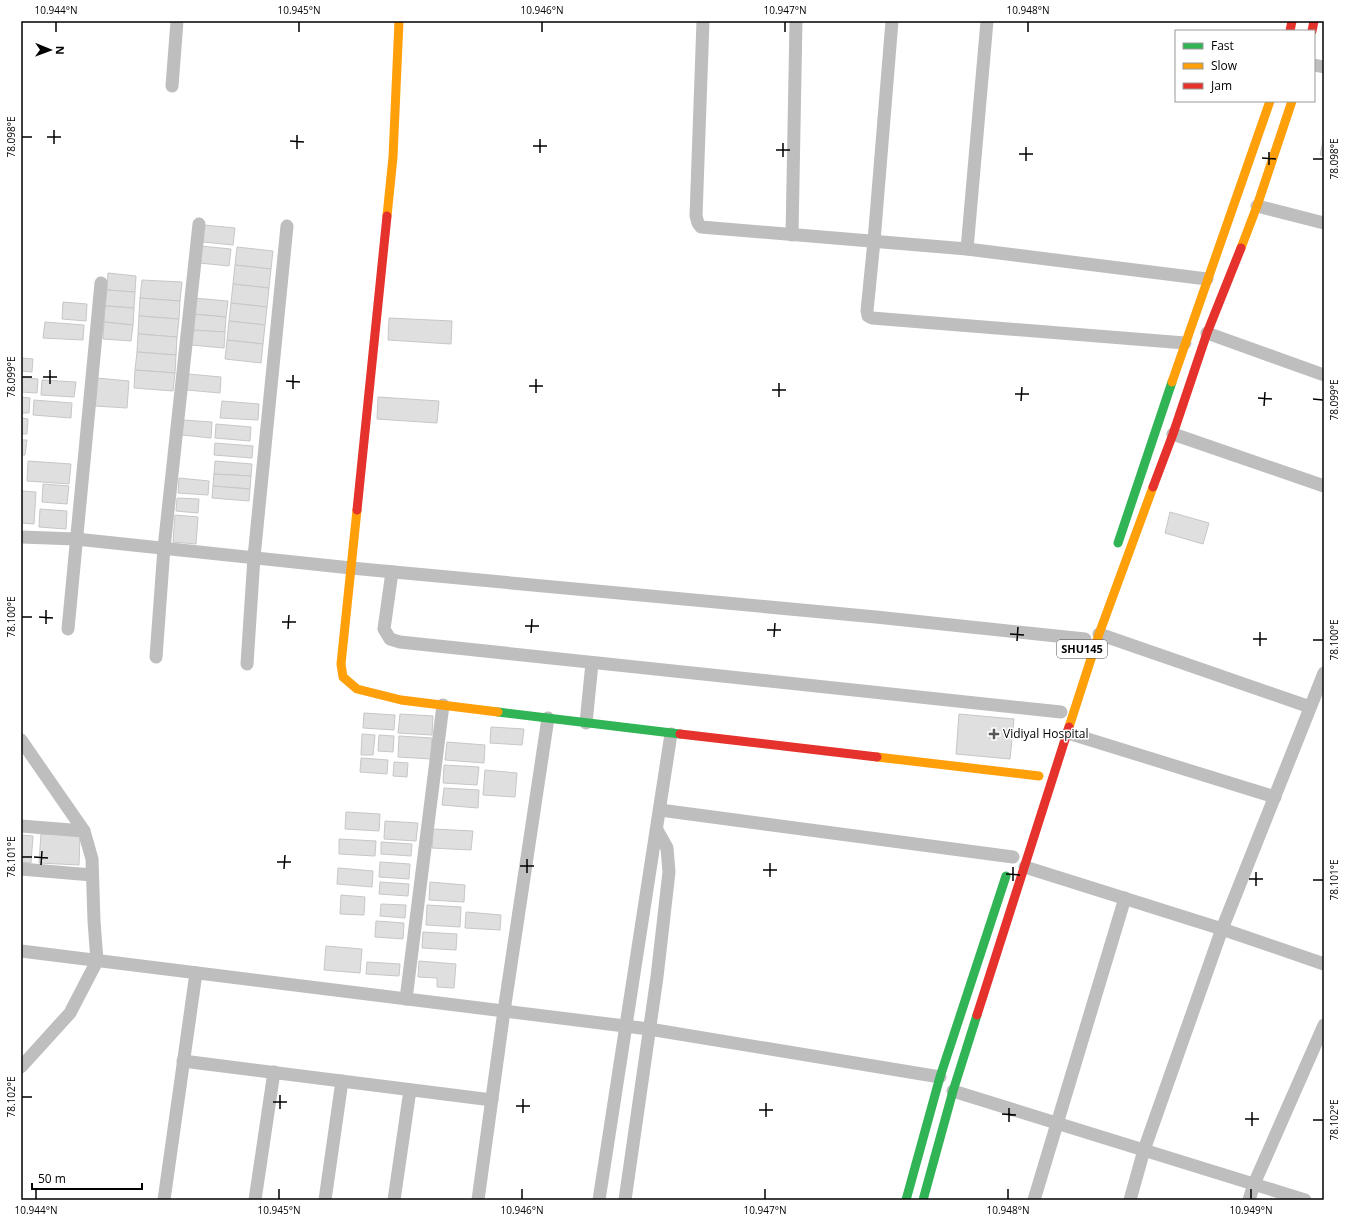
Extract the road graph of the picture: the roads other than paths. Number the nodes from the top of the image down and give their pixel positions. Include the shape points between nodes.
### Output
1 (177, 21) edge
2 (398, 21) edge
3 (703, 21) edge
4 (796, 21) edge
5 (892, 21) edge
6 (986, 21) edge
7 (172, 86) dead end
8 (1270, 102) edge
9 (1292, 102) edge
10 (1257, 206) junction
11 (1324, 223) edge
12 (199, 224) dead end
13 (287, 226) dead end
14 (792, 235) junction
15 (874, 241) junction
16 (967, 249) junction
17 (1207, 279) junction
18 (101, 283) dead end
19 (1207, 333) junction
20 (1185, 343) junction
21 (1324, 375) edge
22 (1173, 434) junction
23 (1324, 486) edge
24 (21, 537) edge
25 (76, 539) junction
26 (164, 548) junction
27 (1114, 553) dead end
28 (254, 557) junction
29 (351, 568) junction
30 (392, 572) junction
31 (68, 629) dead end
32 (1089, 638) junction
33 (156, 657) dead end
34 (592, 662) junction
35 (246, 664) dead end
36 (1324, 673) edge
37 (443, 705) junction
38 (1310, 707) junction
39 (1061, 712) dead end
40 (548, 718) junction
41 (586, 723) junction
42 (1068, 733) junction
43 (671, 734) junction
44 (21, 741) edge
45 (1039, 777) dead end
46 (1275, 797) junction
47 (660, 810) junction
48 (21, 826) edge
49 (656, 830) junction
50 (84, 831) junction
51 (1014, 853) joint
52 (1025, 867) junction
53 (21, 869) edge
54 (92, 875) junction
55 (1125, 898) junction
56 (1222, 929) junction
57 (21, 951) edge
58 (1322, 959) edge
59 (97, 961) junction
60 (196, 973) junction
61 (406, 999) junction
62 (504, 1011) junction
63 (1324, 1025) edge
64 (627, 1026) junction
65 (649, 1029) junction
66 (183, 1061) junction
67 (21, 1067) edge
68 (274, 1072) junction
69 (940, 1077) junction
70 (342, 1081) junction
71 (410, 1090) junction
72 (953, 1091) junction
73 (492, 1100) junction
74 (1058, 1123) junction
75 (1144, 1150) junction
76 (1254, 1184) junction
77 (164, 1200) edge
78 (255, 1200) edge
79 (325, 1200) edge
80 (394, 1200) edge
81 (478, 1200) edge
82 (599, 1200) edge
83 (625, 1200) edge
84 (906, 1200) edge
85 (923, 1200) edge
86 (1034, 1200) edge
87 (1130, 1200) edge
88 (1249, 1200) edge
89 (1305, 1200) edge

1 - 7 street
2 - 29 main road via 393,157
3 - 14 street via 696,216 698,224 701,227
4 - 14 street
5 - 15 street
6 - 16 street
8 - 17 main road
9 - 10 main road
10 - 11 street
10 - 19 main road
12 - 26 street
13 - 28 street
14 - 15 street
15 - 16 street
15 - 20 street via 867,311 868,316 872,318
16 - 17 street
17 - 20 main road
18 - 25 street
19 - 21 street
19 - 22 main road
20 - 27 main road
22 - 23 street
22 - 32 main road
24 - 25 street
25 - 26 street
25 - 31 street
26 - 28 street
26 - 33 street
28 - 29 street
28 - 35 street
29 - 30 street
29 - 37 main road via 341,664 343,677 357,689 401,700
30 - 32 street
30 - 34 street via 384,629 390,639
32 - 38 street
32 - 42 main road
34 - 39 street
34 - 41 street
36 - 38 street
37 - 40 main road
37 - 61 street
38 - 46 street
40 - 41 main road
40 - 62 street
41 - 43 main road
42 - 46 street
42 - 52 main road
43 - 45 main road
43 - 47 street
44 - 50 street
46 - 56 street
47 - 49 street
47 - 51 street
48 - 50 street
49 - 64 street
49 - 65 street via 667,848 669,872
50 - 54 street via 92,859
51 - 69 main road
52 - 55 street
52 - 72 main road
53 - 54 street
54 - 59 street
55 - 56 street
55 - 74 street
56 - 58 street
56 - 75 street
57 - 59 street
59 - 60 street
59 - 67 street via 70,1013
60 - 61 street
60 - 66 street
61 - 62 street
62 - 64 street
62 - 73 street
63 - 76 street
64 - 65 street
64 - 82 street
65 - 69 street
65 - 83 street
66 - 68 street
66 - 77 street
68 - 70 street
68 - 78 street
69 - 84 main road
70 - 71 street
70 - 79 street
71 - 73 street
71 - 80 street
72 - 74 street
72 - 85 main road
73 - 81 street
74 - 75 street
74 - 86 street
75 - 76 street
75 - 87 street
76 - 88 street
76 - 89 street

